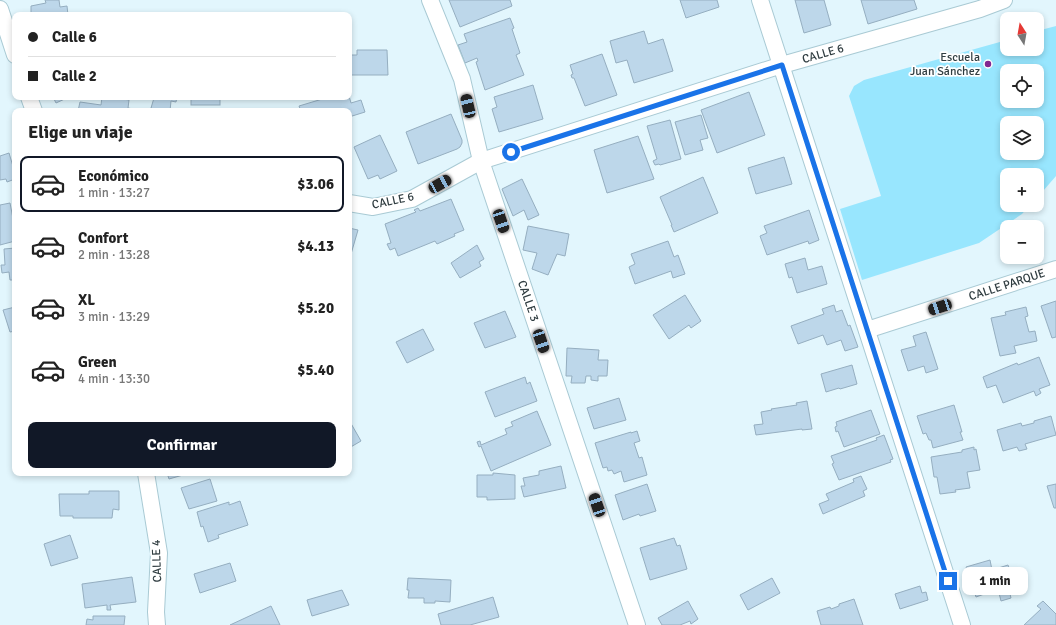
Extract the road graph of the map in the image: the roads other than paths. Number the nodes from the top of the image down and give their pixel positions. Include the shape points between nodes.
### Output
1 (430, 0) edge
2 (760, 0) edge
3 (1004, 0) edge
4 (0, 9) edge
5 (5, 39) edge
6 (12, 50) edge
7 (782, 65) junction
8 (481, 161) junction
9 (352, 204) edge
10 (1056, 269) edge
11 (867, 330) junction
12 (146, 476) edge
13 (157, 625) edge
14 (637, 625) edge
15 (962, 625) edge

1 - 8 street, CALLE 3 via 462,79
2 - 7 street
3 - 7 street, CALLE 6
4 - 5 street
5 - 6 street
7 - 8 street, CALLE 6
7 - 11 street
8 - 9 street, CALLE 6 via 412,199 373,208
8 - 14 street, CALLE 3
10 - 11 street, CALLE PARQUE
11 - 15 street
12 - 13 street, CALLE 4 via 159,553

